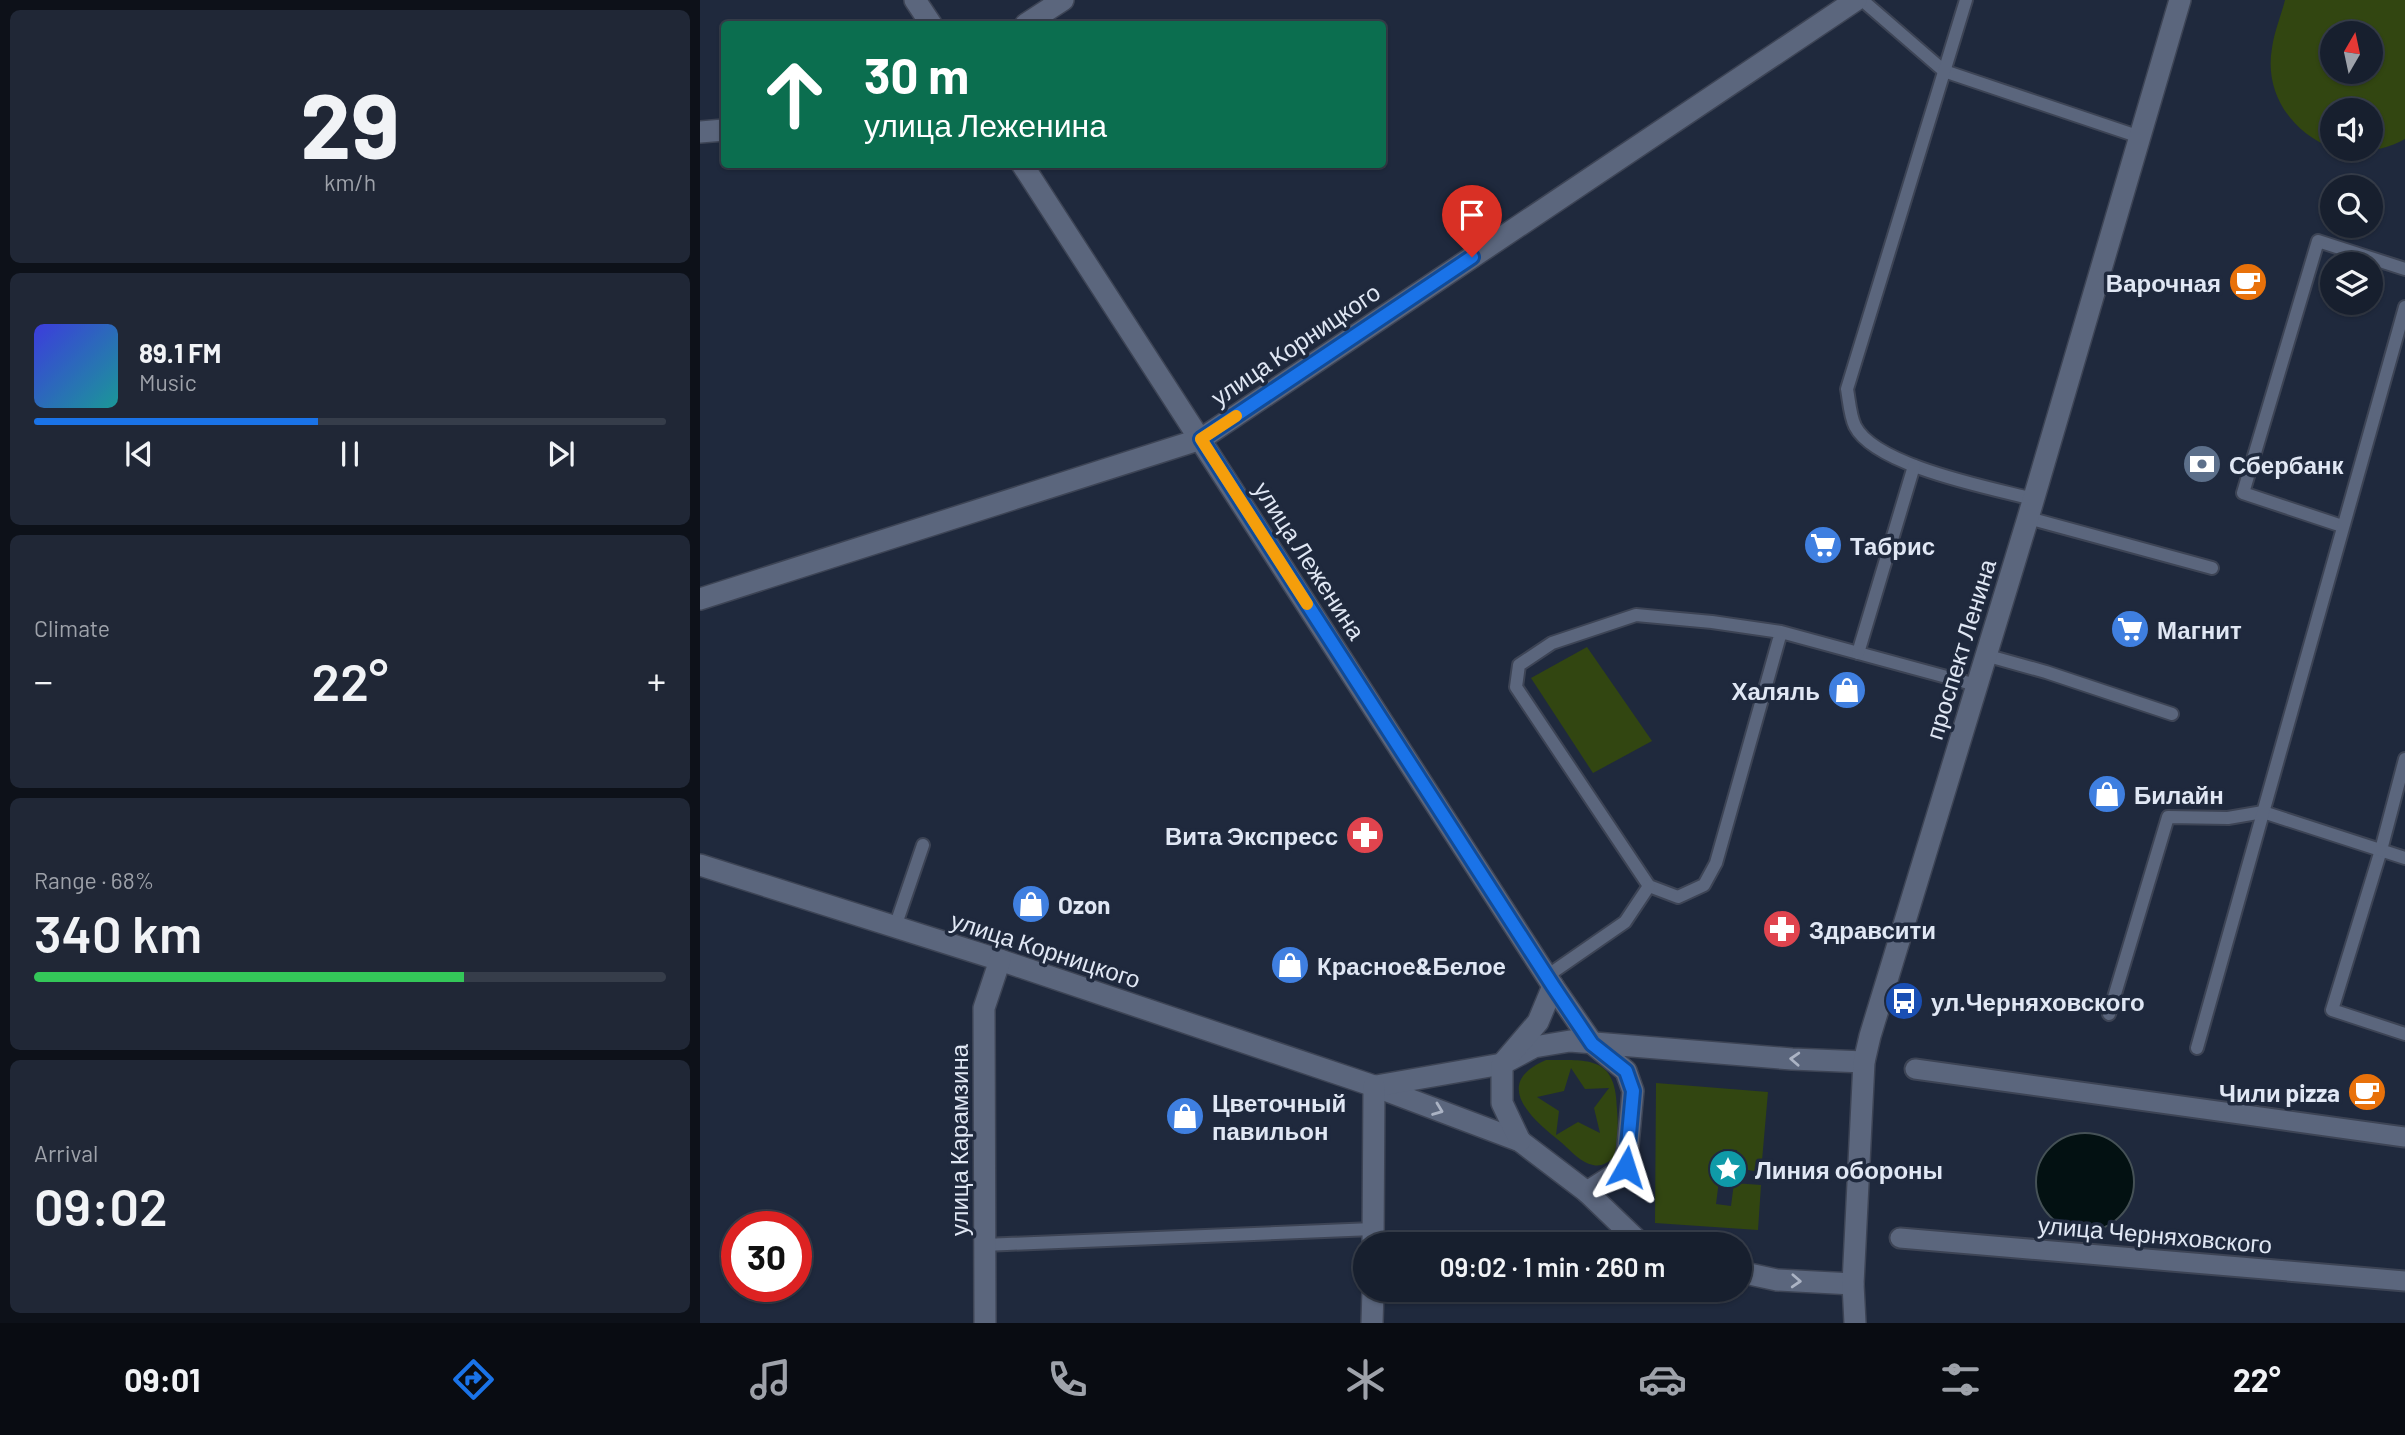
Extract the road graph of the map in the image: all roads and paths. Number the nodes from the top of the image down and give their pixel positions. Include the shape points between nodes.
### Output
1 (915, 0) edge
2 (1063, 0) edge
3 (1856, 0) edge
4 (1862, 0) edge
5 (1966, 0) edge
6 (2180, 0) edge
7 (928, 21) edge
8 (1031, 21) edge
9 (1944, 71) junction
10 (721, 130) edge
11 (700, 132) edge
12 (2140, 137) junction
13 (1025, 168) edge
14 (2405, 269) edge
15 (2405, 307) edge
16 (1201, 439) junction
17 (1914, 466) junction
18 (2030, 508) junction
19 (2342, 526) junction
20 (2212, 568) dead end
21 (700, 599) edge
22 (1781, 632) junction
23 (1858, 653) junction
24 (1985, 655) junction
25 (1976, 685) junction
26 (2172, 714) dead end
27 (2405, 759) edge
28 (2263, 812) junction
29 (923, 845) dead end
30 (2381, 850) junction
31 (2405, 858) edge
32 (700, 865) edge
33 (1649, 886) junction
34 (895, 927) junction
35 (1000, 960) junction
36 (1550, 981) junction
37 (2109, 1014) dead end
38 (2405, 1034) edge
39 (1592, 1044) junction
40 (2197, 1048) dead end
41 (1864, 1062) junction
42 (1502, 1064) junction
43 (1915, 1069) dead end
44 (1374, 1086) junction
45 (2405, 1137) edge
46 (1520, 1141) junction
47 (1587, 1192) junction
48 (1373, 1232) edge
49 (1629, 1232) edge
50 (1353, 1237) edge
51 (1900, 1238) dead end
52 (984, 1245) junction
53 (1752, 1275) edge
54 (2405, 1281) edge
55 (1853, 1284) junction
56 (1373, 1302) edge
57 (985, 1323) edge
58 (1372, 1323) edge
59 (1854, 1323) edge

1 - 7 street
2 - 8 street
3 - 16 street, улица Корницкого
4 - 9 lane
5 - 9 lane
6 - 12 street, проспект Ленина
9 - 12 lane
9 - 17 lane via 1847,389 1855,427 1878,450
10 - 11 street
12 - 18 street, проспект Ленина
13 - 16 street, улица Леженина
14 - 19 lane via 2318,240 2243,493
15 - 19 lane
16 - 21 street, улица Корницкого
16 - 36 street, улица Леженина
17 - 18 lane
17 - 23 lane
18 - 20 lane
18 - 24 street, проспект Ленина
19 - 28 lane
22 - 23 lane
22 - 33 lane via 1716,863 1704,885 1678,897
22 - 33 lane via 1636,615 1552,643 1519,666 1516,687
23 - 25 lane
24 - 25 street, проспект Ленина
24 - 26 lane
25 - 41 street, проспект Ленина
27 - 30 lane
28 - 30 lane
28 - 37 lane via 2228,818 2168,817
28 - 40 lane
29 - 34 lane
30 - 31 lane
30 - 38 lane via 2332,1010
32 - 34 street, улица Корницкого
33 - 36 lane via 1625,922
34 - 35 street, улица Корницкого
35 - 44 street, улица Корницкого
35 - 52 street, улица Карамзина via 984,1008
36 - 39 street, улица Леженина
36 - 42 street via 1538,1022
41 -> 39 street
39 - 42 street via 1570,1041 1534,1047
39 - 47 street via 1626,1071 1633,1091 1626,1167
41 - 55 street, проспект Ленина
42 - 44 street
42 - 46 street via 1502,1103
43 - 45 street
44 -> 46 street
44 - 48 street
46 - 47 street
47 - 49 street
50 - 52 lane
51 - 54 street, улица Черняховского
52 - 57 street, улица Карамзина
53 -> 55 street
55 - 59 street, проспект Ленина
56 - 58 street

